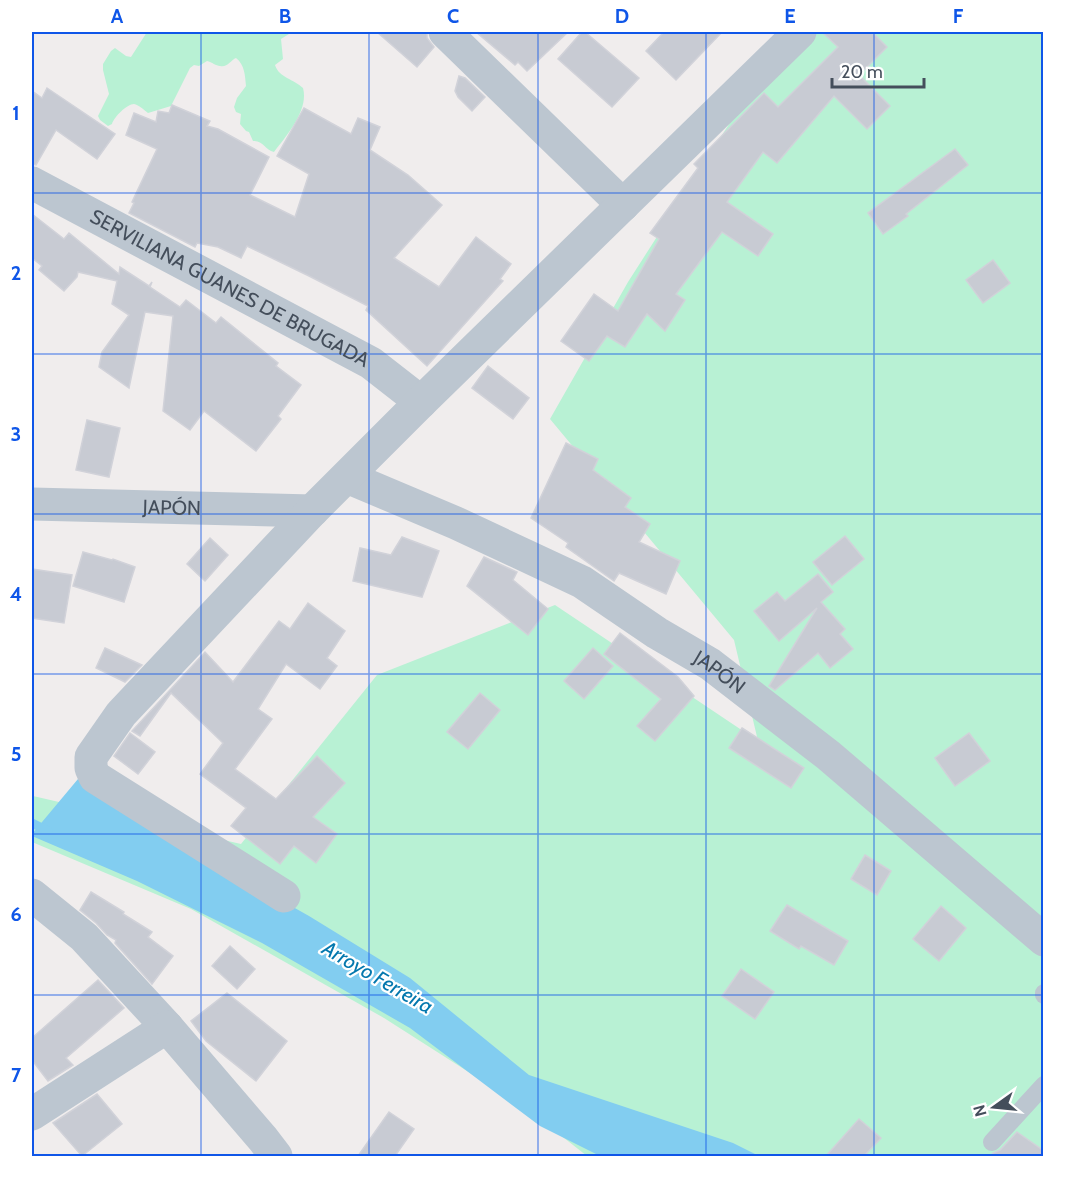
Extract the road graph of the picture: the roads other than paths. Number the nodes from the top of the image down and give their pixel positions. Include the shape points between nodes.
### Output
1 (445, 32) edge
2 (800, 32) edge
3 (32, 183) edge
4 (623, 205) junction
5 (421, 402) junction
6 (346, 477) junction
7 (32, 504) edge
8 (312, 511) junction
9 (32, 895) edge
10 (284, 896) dead end
11 (1044, 940) edge
12 (167, 1027) junction
13 (1044, 1085) edge
14 (32, 1114) edge
15 (992, 1142) dead end
16 (276, 1156) edge

1 - 4 street
2 - 4 street
3 - 5 street, SERVILIANA GUANES DE BRUGADA via 371,363
4 - 5 street
5 - 6 street
6 - 8 street
6 - 11 street, JAPÓN via 582,582 710,664 828,755
7 - 8 street, JAPÓN
8 - 10 street via 121,714 91,757 95,777
9 - 12 street via 84,937
12 - 14 street
12 - 16 street
13 - 15 lane

